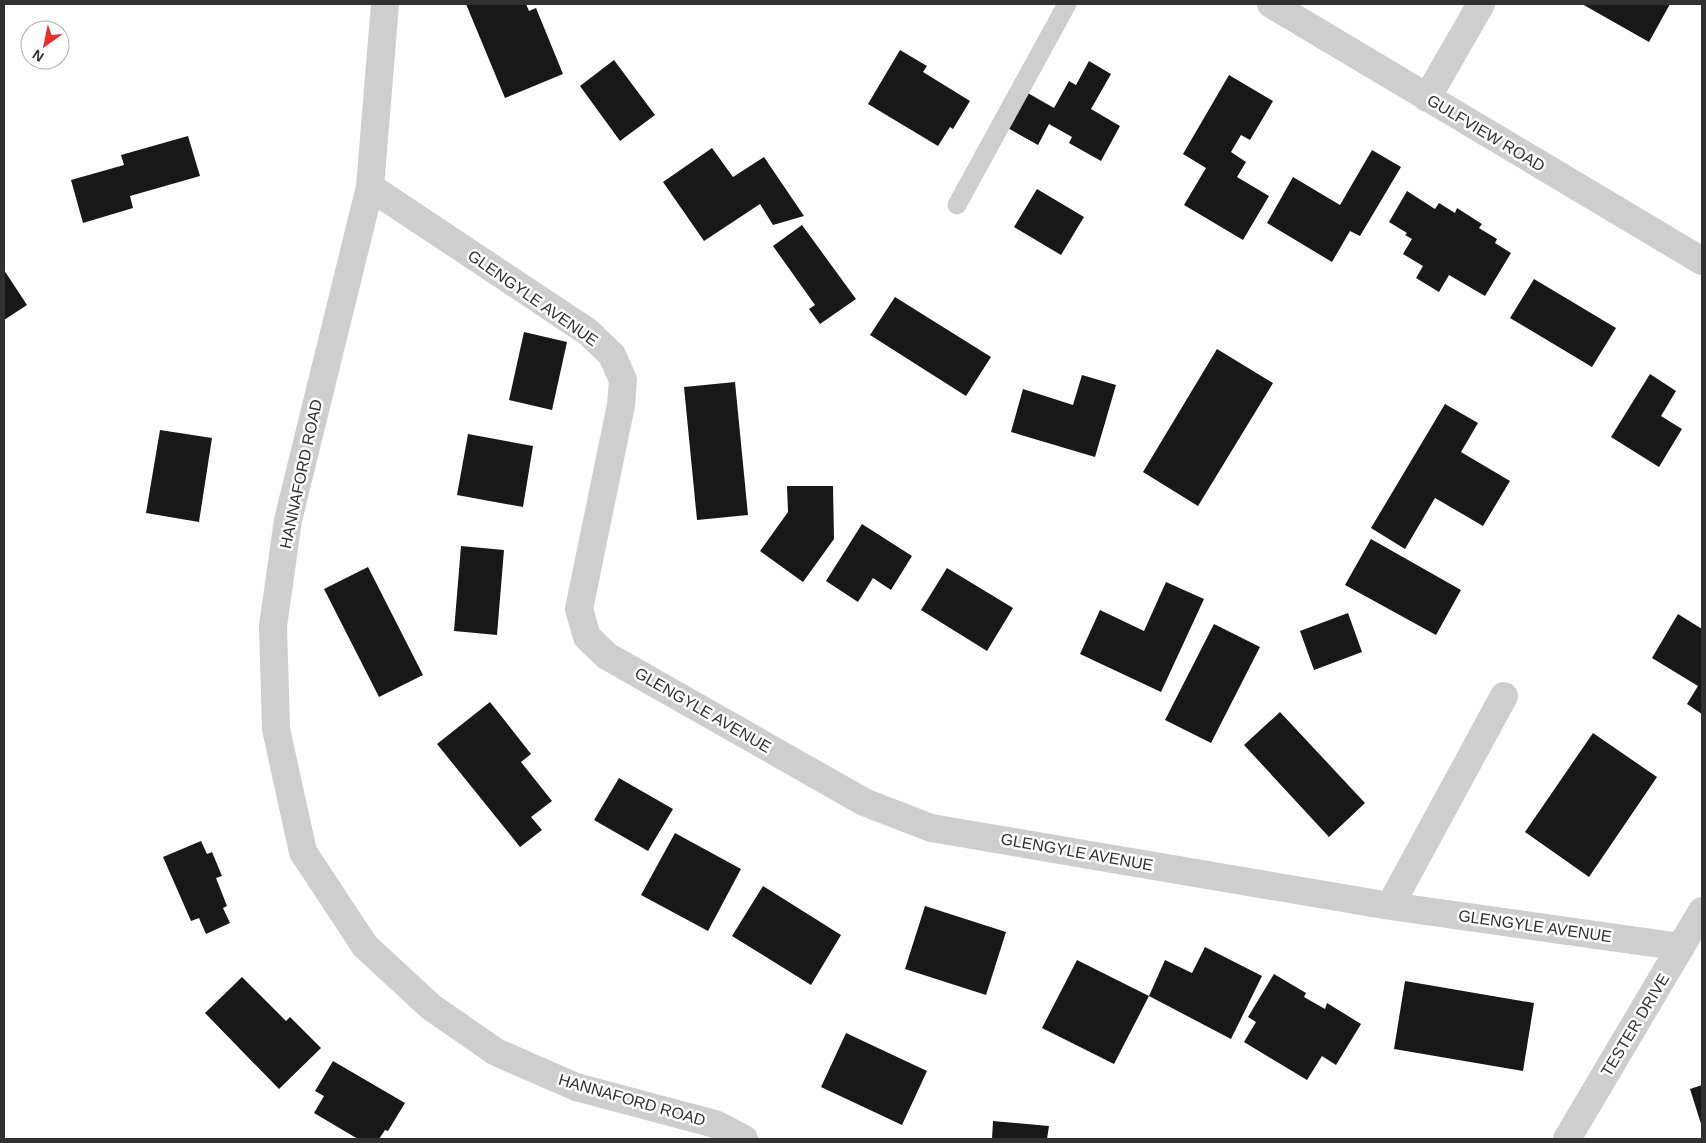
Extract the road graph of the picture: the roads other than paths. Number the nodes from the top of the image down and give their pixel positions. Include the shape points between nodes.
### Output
1 (385, 4) edge
2 (1067, 4) edge
3 (1271, 4) edge
4 (1481, 4) edge
5 (1427, 98) junction
6 (370, 187) junction
7 (957, 205) dead end
8 (1702, 261) edge
9 (1504, 696) dead end
10 (1390, 906) junction
11 (1702, 911) edge
12 (1681, 947) junction
13 (744, 1139) edge
14 (1567, 1139) edge

1 - 6 street, HANNAFORD ROAD
2 - 7 lane
3 - 5 street, GULFVIEW ROAD
4 - 5 street
5 - 8 street, GULFVIEW ROAD
6 - 10 street, GLENGYLE AVENUE via 588,332 612,355 623,380 621,405 579,609 586,638 607,656 864,802 931,828
6 - 13 street, HANNAFORD ROAD via 288,520 274,626 276,729 303,852 365,946 431,1007 496,1052 576,1087 715,1124
9 - 10 street
10 - 12 street, GLENGYLE AVENUE
11 - 12 street, TESTER DRIVE
12 - 14 street, TESTER DRIVE

